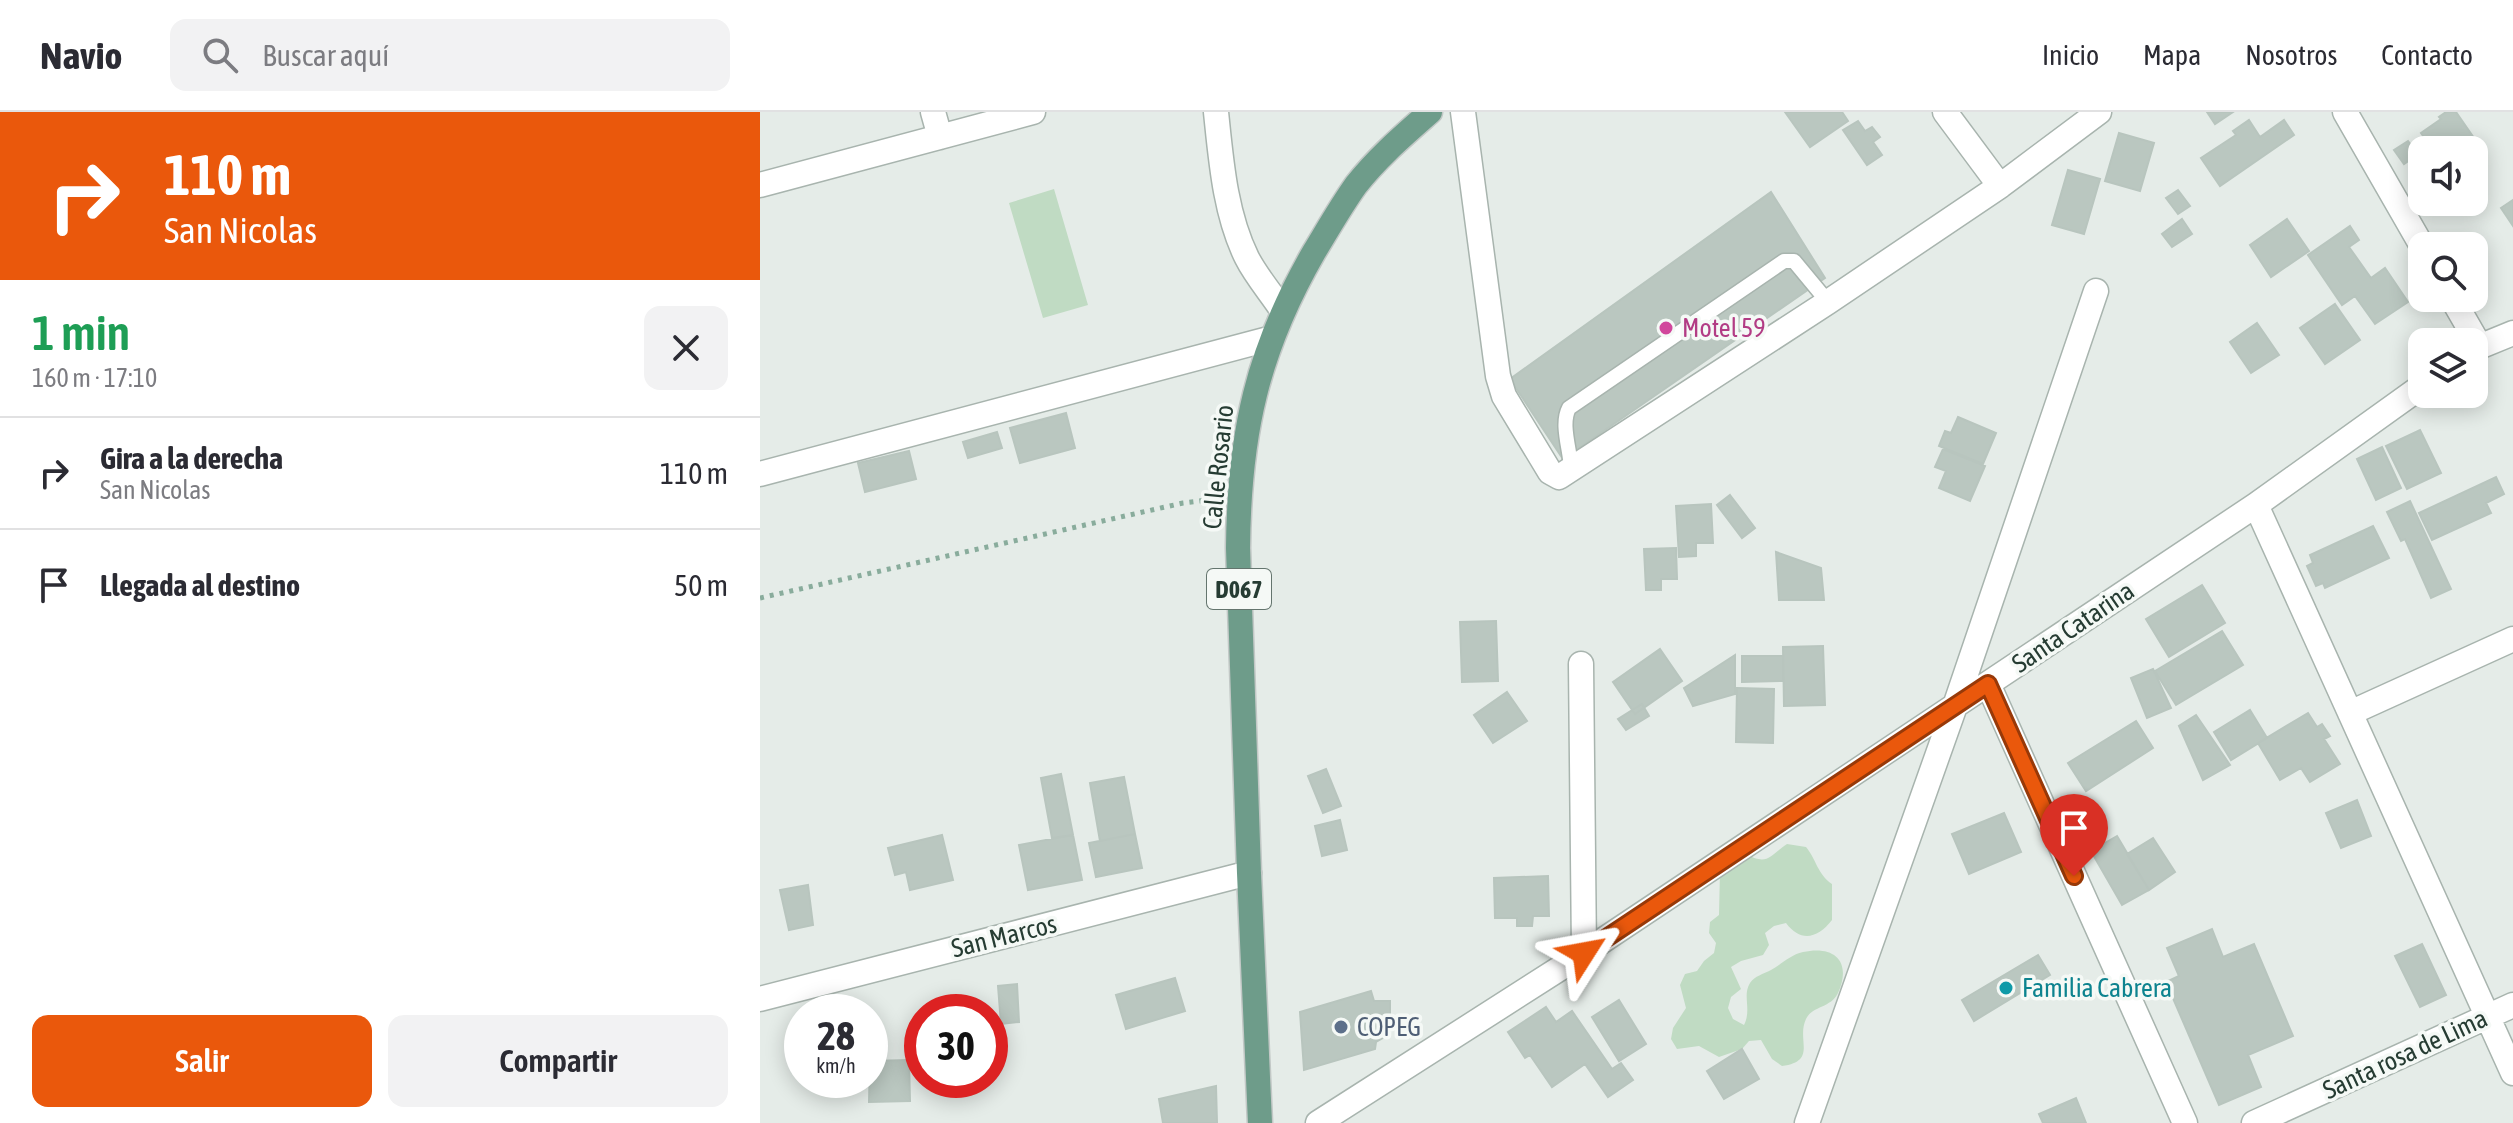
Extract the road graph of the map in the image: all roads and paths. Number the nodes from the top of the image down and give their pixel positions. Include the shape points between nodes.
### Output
1 (933, 112) edge
2 (1033, 112) edge
3 (1216, 112) edge
4 (1430, 112) edge
5 (1463, 112) edge
6 (1945, 112) edge
7 (2099, 112) edge
8 (2345, 112) edge
9 (940, 137) junction
10 (760, 185) edge
11 (2000, 186) junction
12 (2414, 232) edge
13 (2096, 291) dead end
14 (1828, 302) junction
15 (1282, 310) junction
16 (2513, 333) edge
17 (1272, 338) junction
18 (2488, 343) edge
19 (2408, 396) edge
20 (1571, 470) junction
21 (760, 474) edge
22 (1238, 495) junction
23 (2256, 505) junction
24 (760, 598) edge
25 (2513, 639) edge
26 (1581, 664) dead end
27 (1988, 684) junction
28 (1955, 706) junction
29 (2350, 713) junction
30 (1249, 873) junction
31 (1584, 953) junction
32 (760, 999) edge
33 (2513, 1005) edge
34 (2487, 1016) junction
35 (2513, 1073) edge
36 (1260, 1123) edge
37 (1318, 1123) edge
38 (1807, 1123) edge
39 (2185, 1123) edge
40 (2254, 1123) edge

1 - 9 street
2 - 9 street
3 - 15 street via 1236,229 1247,259
4 - 15 main road, Calle Rosario / D067 via 1356,185
5 - 20 street via 1504,396 1550,472 1559,477
6 - 11 street
7 - 11 street
8 - 12 street
9 - 10 street
11 - 14 street
13 - 28 street
14 - 20 street
14 - 20 lane via 1794,261 1784,261 1569,408 1565,420
15 - 17 main road, Calle Rosario / D067
16 - 18 street
17 - 21 street
17 - 22 main road, Calle Rosario / D067 via 1254,395
19 - 23 street, Santa Catarina
22 - 24 path
22 - 30 main road, Calle Rosario / D067
23 - 27 street, Santa Catarina
23 - 29 street
25 - 29 street
26 - 31 street
27 - 28 street, Santa Catarina
27 - 39 street
28 - 31 street, Santa Catarina
28 - 38 street
29 - 34 street
30 - 32 street, San Marcos
30 - 36 main road, Calle Rosario / D067
31 - 37 street, Santa Catarina
33 - 34 street, Santa rosa de Lima
34 - 35 street
34 - 40 street, Santa rosa de Lima

